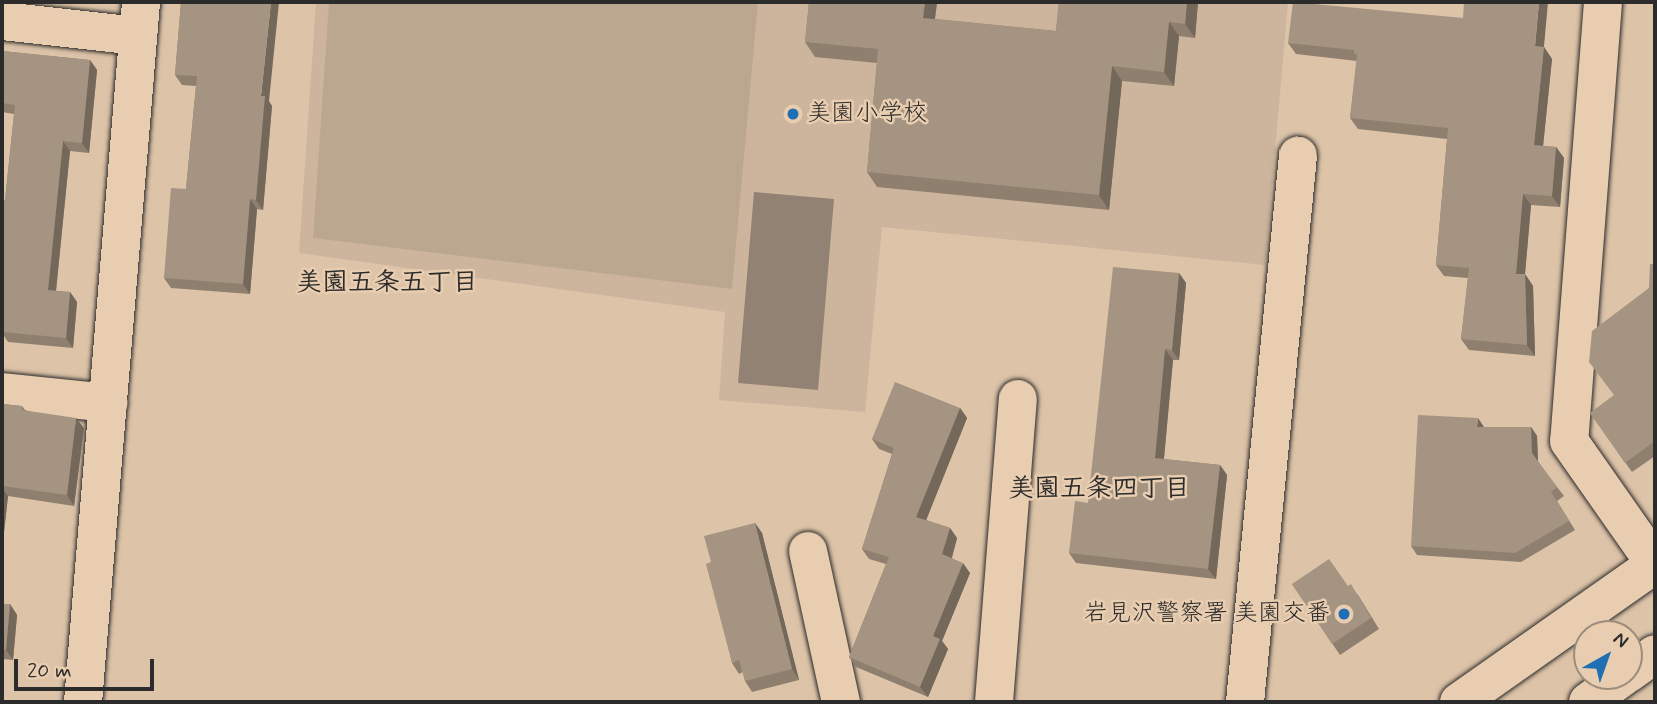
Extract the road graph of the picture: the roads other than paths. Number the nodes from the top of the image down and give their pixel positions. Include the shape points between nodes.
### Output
1 (1603, 2) edge
2 (139, 19) edge
3 (2, 21) edge
4 (1298, 156) dead end
5 (2, 392) edge
6 (1018, 399) dead end
7 (108, 403) junction
8 (808, 551) dead end
9 (1655, 564) edge
10 (1605, 690) edge
11 (83, 702) edge
12 (841, 702) edge
13 (994, 702) edge
14 (1245, 702) edge
15 (1459, 702) edge
16 (1588, 702) edge

1 - 9 main road via 1569,441
2 - 3 main road
2 - 7 main road
4 - 14 main road
5 - 7 main road
6 - 13 main road
7 - 11 main road
8 - 12 main road
9 - 15 main road
10 - 16 main road

